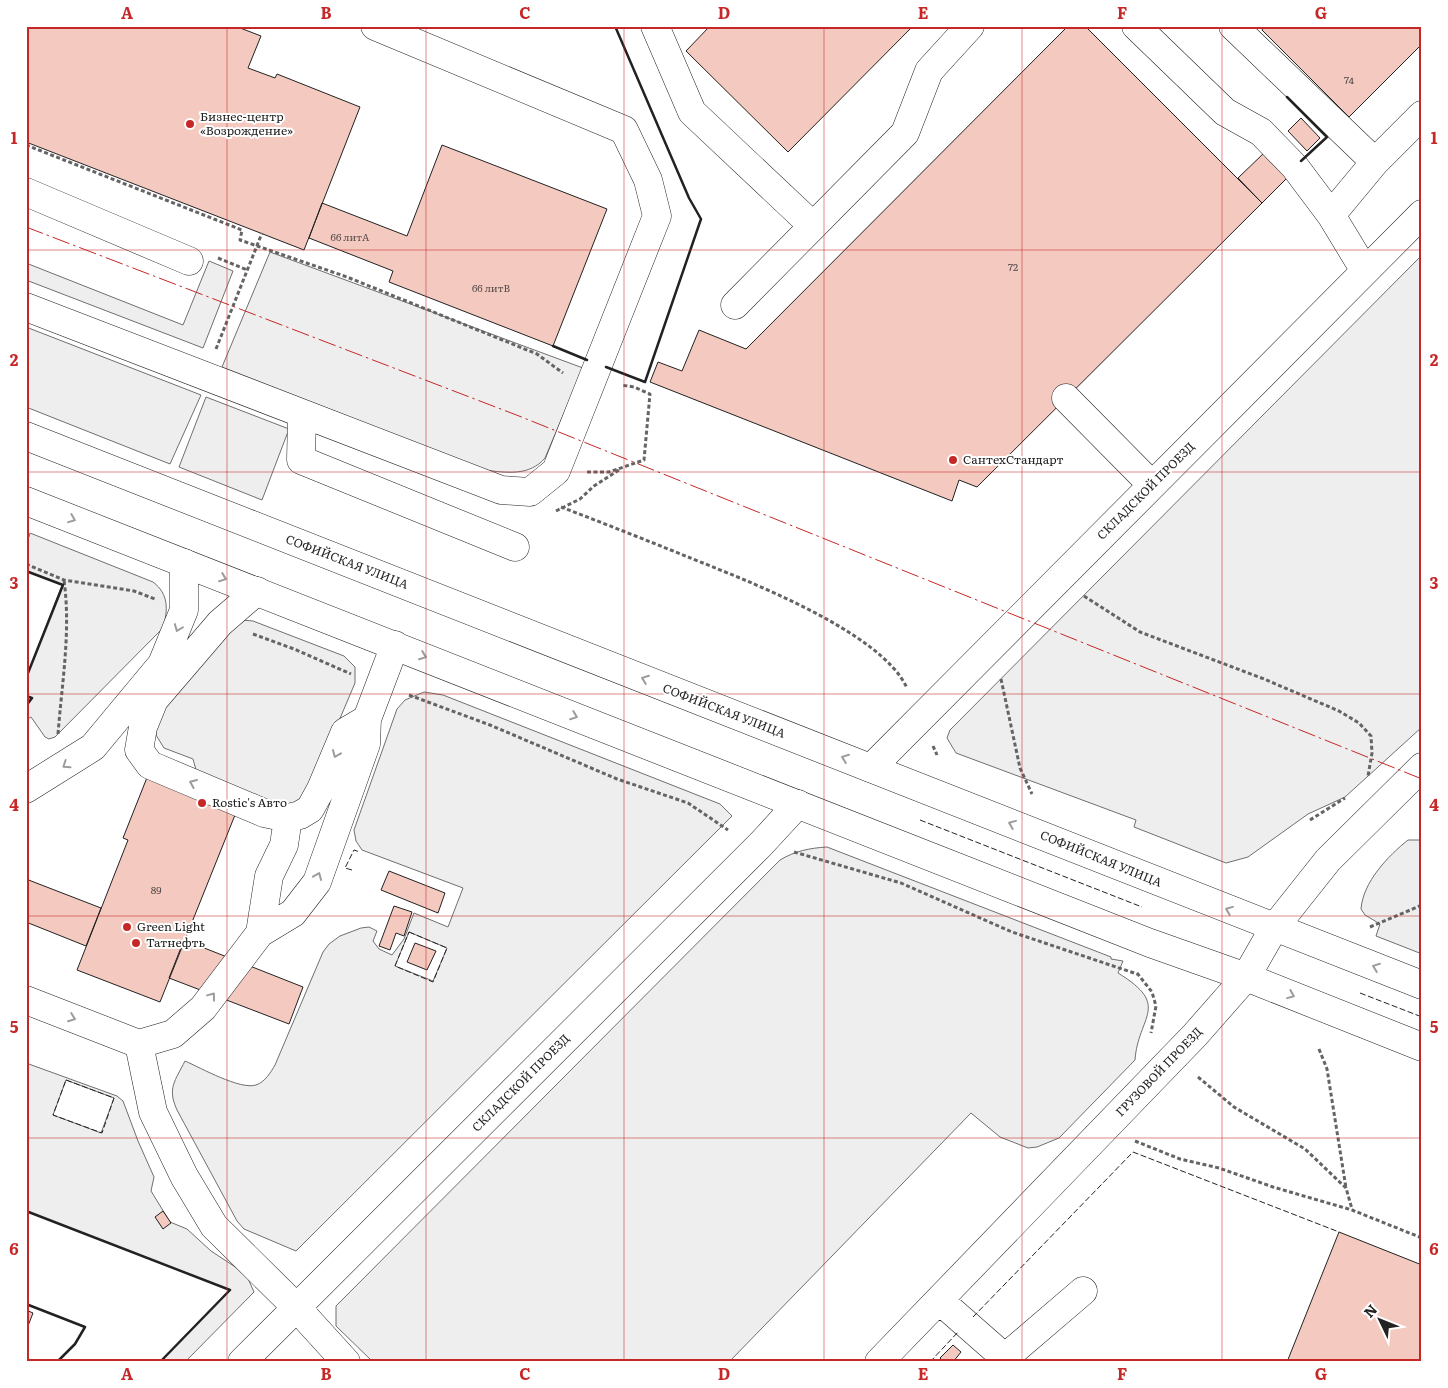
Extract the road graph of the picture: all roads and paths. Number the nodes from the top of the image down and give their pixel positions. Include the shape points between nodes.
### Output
1 (655, 26) edge
2 (970, 26) edge
3 (1136, 26) edge
4 (1233, 26) edge
5 (384, 28) edge
6 (1422, 115) edge
7 (26, 145) edge
8 (1375, 162) junction
9 (26, 192) edge
10 (1422, 214) edge
11 (1332, 215) junction
12 (813, 226) junction
13 (262, 234) dead end
14 (257, 247) junction
15 (189, 261) dead end
16 (1365, 271) junction
17 (735, 305) dead end
18 (26, 307) edge
19 (204, 378) junction
20 (590, 384) junction
21 (1066, 398) dead end
22 (302, 415) junction
23 (26, 436) edge
24 (644, 460) dead end
25 (1152, 485) junction
26 (530, 492) junction
27 (26, 501) edge
28 (515, 547) dead end
29 (184, 563) junction
30 (26, 564) edge
31 (257, 591) junction
32 (1047, 591) junction
33 (395, 645) junction
34 (992, 646) junction
35 (921, 718) junction
36 (367, 719) junction
37 (93, 747) junction
38 (139, 750) junction
39 (937, 755) dead end
40 (1422, 767) edge
41 (871, 768) junction
42 (61, 769) junction
43 (1362, 782) dead end
44 (26, 789) edge
45 (1350, 793) dead end
46 (1032, 794) dead end
47 (798, 804) junction
48 (288, 818) junction
49 (1310, 820) dead end
50 (762, 844) junction
51 (1422, 905) edge
52 (1370, 927) dead end
53 (1274, 928) junction
54 (260, 933) junction
55 (1139, 969) dead end
56 (1137, 974) junction
57 (1246, 977) junction
58 (1422, 985) edge
59 (26, 1000) edge
60 (1151, 1033) dead end
61 (139, 1044) junction
62 (1422, 1047) edge
63 (1320, 1049) dead end
64 (1198, 1077) dead end
65 (1135, 1141) dead end
66 (1346, 1188) junction
67 (1352, 1210) junction
68 (1422, 1238) edge
69 (1083, 1290) dead end
70 (939, 1300) junction
71 (296, 1307) junction
72 (1002, 1359) edge
73 (242, 1362) edge
74 (346, 1362) edge
75 (879, 1362) edge

1 - 12 main road via 692,112
2 - 12 main road via 929,71 905,133
3 - 11 main road via 1225,112 1261,132 1295,167
4 - 8 main road
5 - 20 main road via 624,130 648,180 658,216
6 - 8 main road
7 - 14 path via 242,230 240,240
8 - 11 main road
9 - 15 main road
10 - 16 main road, СКЛАДСКОЙ ПРОЕЗД
11 - 16 main road
12 - 17 main road
13 - 14 path
14 - 19 path
14 - 20 path via 347,276 510,343 536,354 573,380
16 - 25 main road, СКЛАДСКОЙ ПРОЕЗД
18 - 19 main road
19 - 22 main road
20 - 24 path via 634,387 650,394
20 - 26 main road via 556,471
21 - 25 main road
22 - 26 main road via 501,490
22 - 28 main road via 301,460
41 -> 23 main road, СОФИЙСКАЯ УЛИЦА
25 - 32 main road, СКЛАДСКОЙ ПРОЕЗД
26 - 35 path via 777,593 856,637 897,673
27 -> 29 main road
29 -> 31 main road
29 -> 37 main road via 184,610 162,664
30 - 42 path via 64,580 67,649 58,733
31 - 33 main road
31 - 38 main road via 220,623 154,700 143,727
32 - 34 main road, СКЛАДСКОЙ ПРОЕЗД
32 - 43 path via 1087,596 1140,632 1264,679 1359,723 1371,736 1372,753 1368,777
33 - 36 main road
33 -> 47 main road
34 - 35 main road, СКЛАДСКОЙ ПРОЕЗД
34 - 46 path via 1020,768
35 - 39 path
35 - 41 main road, СКЛАДСКОЙ ПРОЕЗД
36 -> 48 main road via 345,732 310,809
54 -> 36 main road via 292,913 316,882 366,744
37 - 38 main road
37 -> 42 main road
48 -> 38 main road via 264,813 150,765
40 - 53 main road, ГРУЗОВОЙ ПРОЕЗД via 1328,860
53 -> 41 main road, СОФИЙСКАЯ УЛИЦА
42 - 44 main road
45 - 49 path
47 - 50 main road, СКЛАДСКОЙ ПРОЕЗД
47 - 57 main road via 1150,943
48 - 54 main road via 284,845 269,876
50 - 56 path via 901,883 1012,932
50 - 71 main road, СКЛАДСКОЙ ПРОЕЗД
51 - 52 path
53 - 57 main road, ГРУЗОВОЙ ПРОЕЗД
58 -> 53 main road, СОФИЙСКАЯ УЛИЦА
61 -> 54 main road via 173,1034 203,1008
55 - 56 path
56 - 60 path via 1152,992 1156,1006
57 -> 62 main road
57 - 70 main road, ГРУЗОВОЙ ПРОЕЗД via 1168,1063
59 -> 61 main road
61 - 71 main road via 153,1112 184,1176 214,1226
63 - 66 path via 1327,1070
64 - 66 path via 1234,1107 1305,1149
65 - 67 path via 1180,1159
66 - 67 path
67 - 68 path
69 - 72 main road
70 - 72 main road
70 - 75 main road, ГРУЗОВОЙ ПРОЕЗД
71 - 73 main road, СКЛАДСКОЙ ПРОЕЗД
71 - 74 main road

